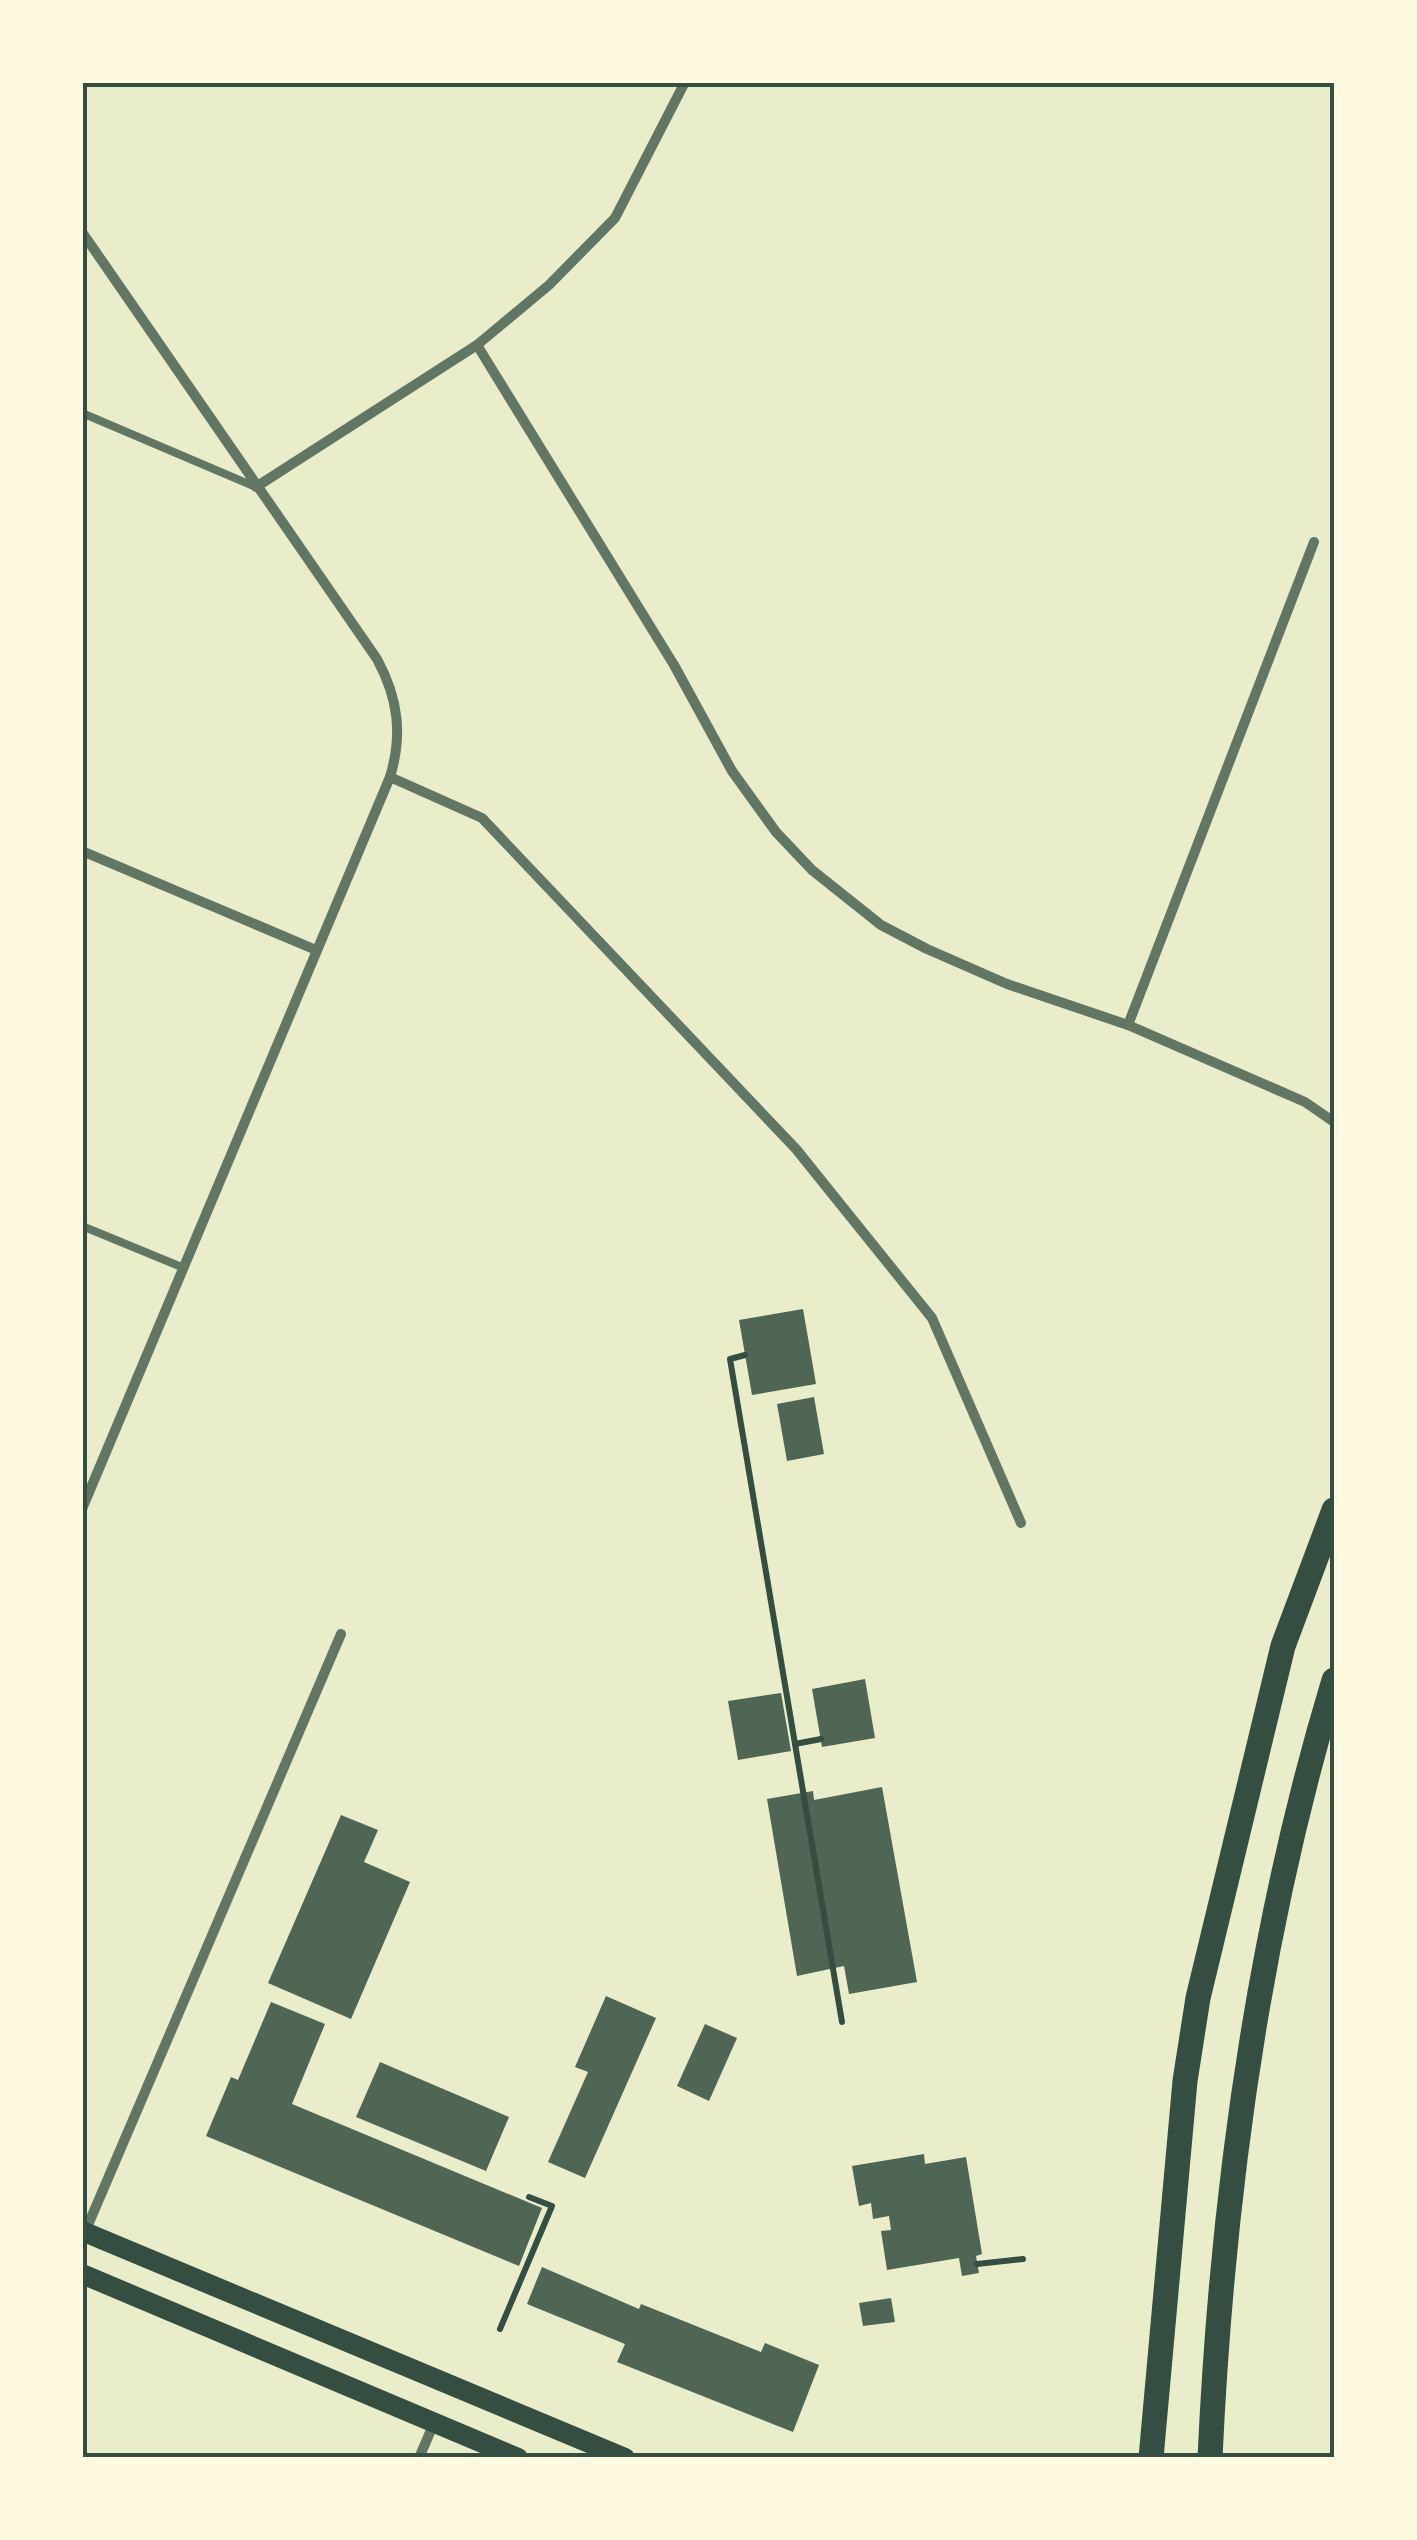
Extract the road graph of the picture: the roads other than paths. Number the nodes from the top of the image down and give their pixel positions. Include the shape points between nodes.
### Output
1 (684, 82) edge
2 (82, 232) edge
3 (477, 345) junction
4 (82, 414) edge
5 (256, 487) junction
6 (1314, 542) dead end
7 (390, 776) junction
8 (82, 851) edge
9 (316, 950) junction
10 (1128, 1025) junction
11 (1334, 1122) edge
12 (82, 1226) edge
13 (184, 1268) junction
14 (82, 1510) edge
15 (1331, 1520) edge
16 (1022, 1522) dead end
17 (342, 1634) dead end
18 (1334, 1680) edge
19 (84, 2232) edge
20 (82, 2274) edge
21 (434, 2422) junction
22 (418, 2458) edge
23 (518, 2458) edge
24 (625, 2458) edge
25 (1151, 2458) edge
26 (1210, 2458) edge

1 - 3 street via 615,218
2 - 5 street
3 - 5 street
3 - 10 street via 732,771 800,858 880,925 926,949
4 - 5 lane
5 - 7 street via 377,659 394,694 398,744
6 - 10 street
7 - 9 street
7 - 16 street via 482,818 796,1150 932,1318
8 - 9 street
9 - 13 street
10 - 11 street via 1305,1102
12 - 13 lane
13 - 14 street
15 - 25 main road via 1283,1646 1198,1998
17 - 19 street
18 - 26 main road via 1282,1881 1247,2077
19 - 24 main road
20 - 21 main road
21 - 22 street
21 - 23 main road

